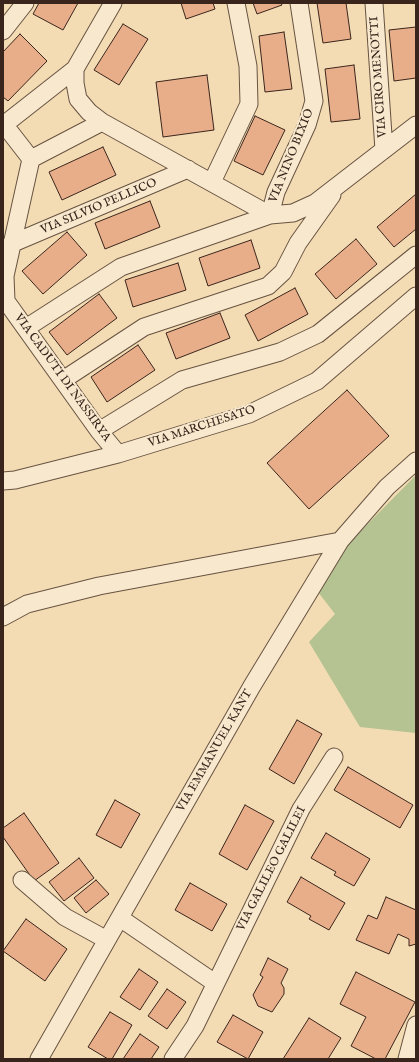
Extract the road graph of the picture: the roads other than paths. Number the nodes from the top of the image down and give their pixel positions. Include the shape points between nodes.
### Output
1 (24, 3) edge
2 (112, 3) edge
3 (236, 3) edge
4 (298, 3) edge
5 (374, 3) edge
6 (3, 31) edge
7 (75, 69) junction
8 (102, 122) junction
9 (4, 123) edge
10 (416, 125) edge
11 (384, 150) junction
12 (31, 159) junction
13 (188, 169) junction
14 (212, 182) junction
15 (339, 185) junction
16 (270, 215) junction
17 (11, 244) junction
18 (416, 255) edge
19 (416, 296) edge
20 (26, 328) junction
21 (63, 380) junction
22 (99, 431) junction
23 (118, 454) junction
24 (416, 461) edge
25 (3, 481) edge
26 (340, 541) junction
27 (3, 617) edge
28 (334, 757) dead end
29 (22, 880) dead end
30 (120, 918) junction
31 (107, 940) junction
32 (215, 983) junction
33 (416, 1025) edge
34 (39, 1059) edge
35 (173, 1059) edge
36 (407, 1059) edge

1 - 6 street
2 - 7 street
3 - 14 street via 248,66 249,104
4 - 16 street, VIA NINO BIXIO via 314,101 307,125 276,192
5 - 11 street, VIA CIRO MENOTTI
7 - 8 street via 78,99
7 - 9 street
8 - 12 street
8 - 13 street
9 - 12 street
10 - 11 street
11 - 15 street
12 - 17 street, VIA CADUTI DI NASSIRYA
13 - 14 street
13 - 17 street, VIA SILVIO PELLICO
14 - 16 street
15 - 16 street via 315,203 294,213
15 - 21 street via 298,243 283,272 268,286 144,327
16 - 20 street via 121,267
17 - 20 street, VIA CADUTI DI NASSIRYA via 5,276 6,301
18 - 22 street via 318,334 280,352 182,380
19 - 23 street, VIA MARCHESATO via 317,382 249,414
20 - 21 street, VIA CADUTI DI NASSIRYA
21 - 22 street, VIA CADUTI DI NASSIRYA
22 - 23 street, VIA CADUTI DI NASSIRYA
23 - 25 street, VIA MARCHESATO
24 - 26 street, VIA EMMANUEL KANT via 387,487
26 - 27 street via 99,586 27,604
26 - 30 street, VIA EMMANUEL KANT via 252,686
28 - 32 street, VIA GALILEO GALILEI via 301,809
29 - 31 street via 64,917
30 - 31 street, VIA EMMANUEL KANT
30 - 32 street
31 - 34 street, VIA EMMANUEL KANT
32 - 35 street, VIA GALILEO GALILEI via 195,1026
33 - 36 street

